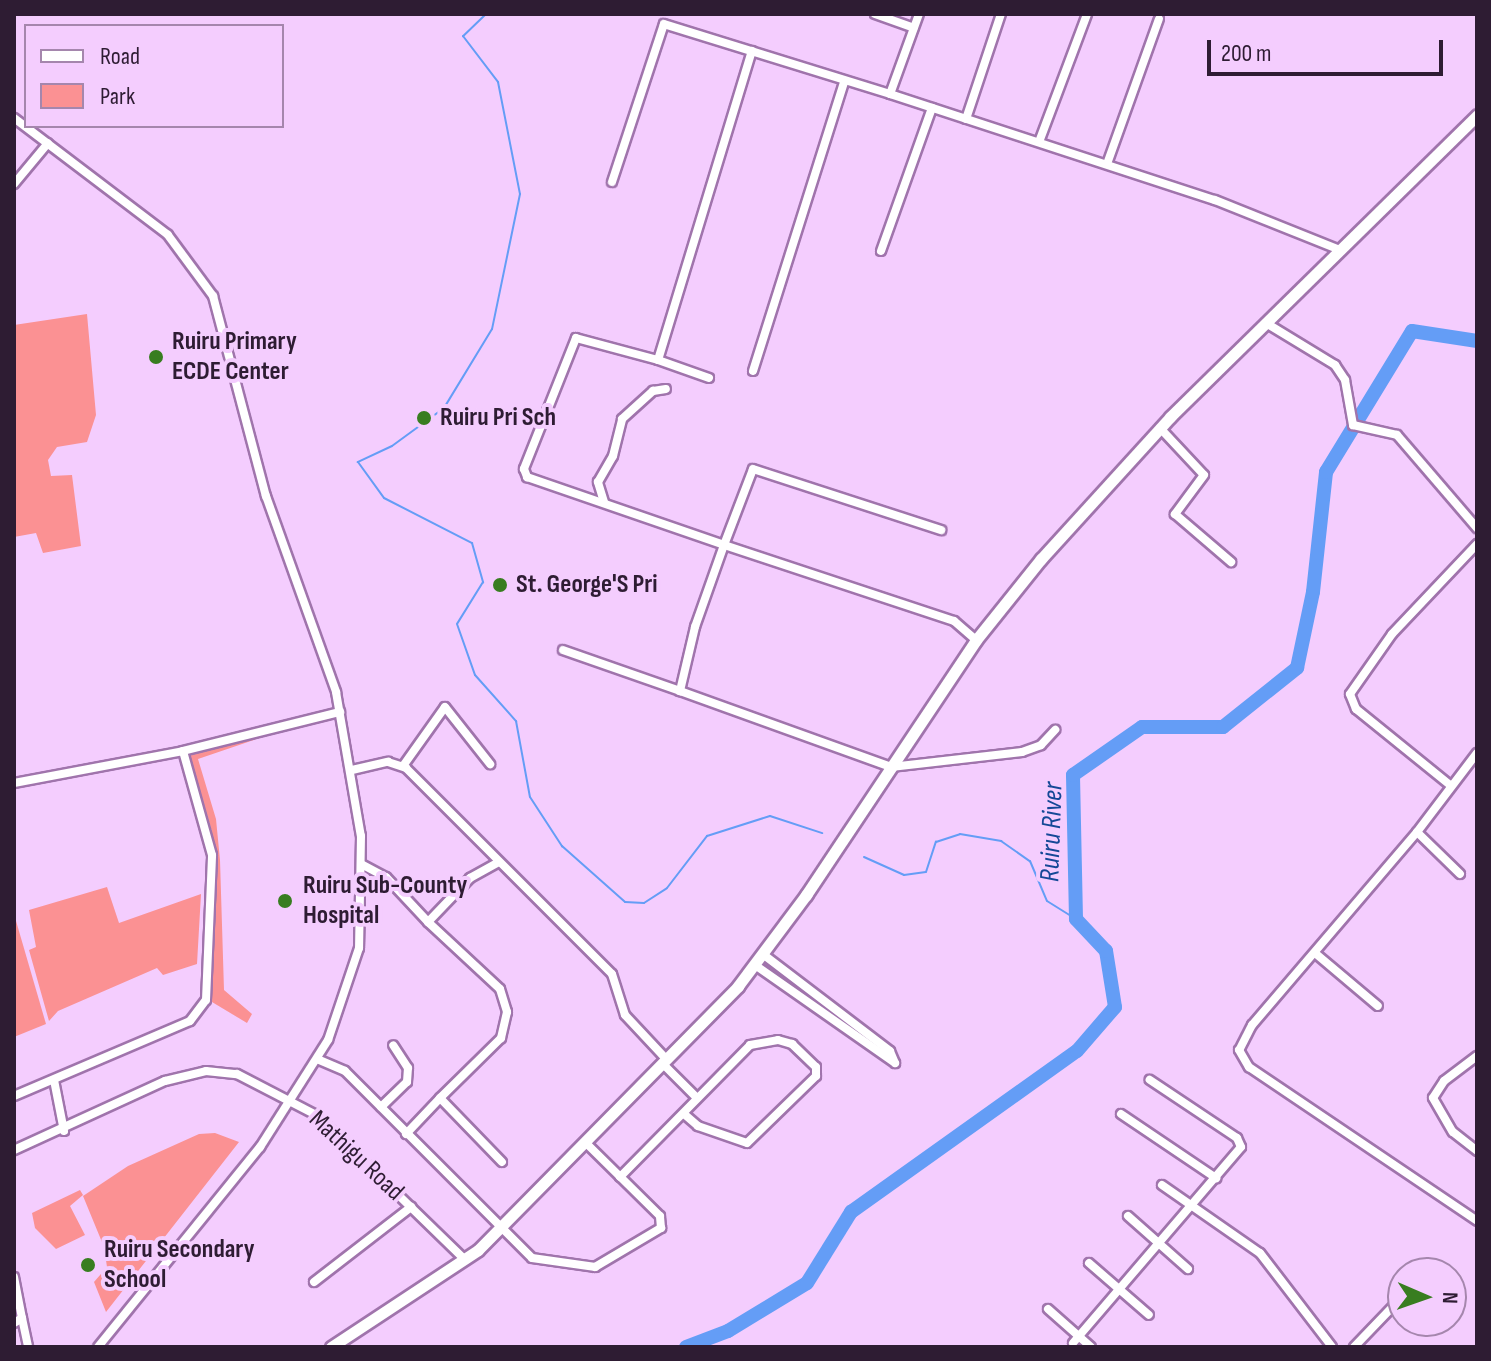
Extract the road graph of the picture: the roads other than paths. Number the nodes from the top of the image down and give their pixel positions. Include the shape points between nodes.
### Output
1 (875, 14) edge
2 (919, 14) edge
3 (1001, 14) edge
4 (1087, 14) edge
5 (1159, 19) dead end
6 (914, 28) junction
7 (752, 51) junction
8 (844, 82) junction
9 (890, 94) junction
10 (932, 108) junction
11 (1477, 115) edge
12 (966, 119) junction
13 (28, 128) edge
14 (1039, 142) junction
15 (48, 143) junction
16 (1107, 164) junction
17 (612, 182) dead end
18 (14, 184) edge
19 (1340, 250) junction
20 (881, 251) dead end
21 (1266, 323) junction
22 (658, 360) junction
23 (753, 371) dead end
24 (709, 378) dead end
25 (666, 389) dead end
26 (1160, 428) junction
27 (605, 502) junction
28 (1477, 528) edge
29 (941, 530) dead end
30 (1477, 544) edge
31 (724, 545) junction
32 (1231, 562) dead end
33 (976, 640) junction
34 (563, 650) dead end
35 (680, 691) junction
36 (340, 712) junction
37 (1055, 730) dead end
38 (183, 751) junction
39 (1477, 753) edge
40 (1469, 763) junction
41 (490, 764) dead end
42 (403, 766) junction
43 (891, 767) junction
44 (352, 770) junction
45 (1477, 770) edge
46 (14, 783) edge
47 (1450, 785) junction
48 (1417, 832) junction
49 (499, 862) junction
50 (363, 865) junction
51 (1460, 874) dead end
52 (428, 922) junction
53 (1315, 953) junction
54 (764, 955) junction
55 (755, 965) junction
56 (798, 981) junction
57 (791, 990) junction
58 (1378, 1006) dead end
59 (393, 1045) dead end
60 (1477, 1056) edge
61 (317, 1059) junction
62 (665, 1062) junction
63 (54, 1080) junction
64 (1150, 1080) dead end
65 (14, 1096) edge
66 (440, 1098) junction
67 (697, 1098) junction
68 (290, 1099) junction
69 (381, 1107) junction
70 (684, 1114) junction
71 (1121, 1114) dead end
72 (64, 1131) junction
73 (406, 1134) junction
74 (585, 1142) junction
75 (14, 1150) edge
76 (1477, 1151) edge
77 (502, 1162) dead end
78 (620, 1177) junction
79 (1216, 1178) junction
80 (1162, 1185) dead end
81 (1190, 1206) junction
82 (411, 1207) junction
83 (1128, 1216) dead end
84 (1477, 1221) edge
85 (500, 1228) junction
86 (1158, 1243) junction
87 (462, 1257) junction
88 (1089, 1263) dead end
89 (1188, 1269) dead end
90 (14, 1277) edge
91 (314, 1282) dead end
92 (1118, 1289) junction
93 (1048, 1309) dead end
94 (1387, 1313) edge
95 (1149, 1315) dead end
96 (18, 1321) edge
97 (1076, 1340) junction
98 (28, 1347) edge
99 (98, 1347) edge
100 (331, 1347) edge
101 (1091, 1347) edge
102 (1332, 1347) edge
103 (1354, 1347) edge

1 - 6 street
2 - 6 street
3 - 12 street
4 - 14 street
5 - 16 street
6 - 9 street
7 - 8 street
7 - 17 street via 681,25 664,24
7 - 22 street
8 - 9 street
8 - 23 street
9 - 10 street
10 - 12 street
10 - 20 street
11 - 19 main road
12 - 14 street
13 - 15 street
14 - 16 street
15 - 18 street
15 - 36 street via 168,235 213,296 266,496
16 - 19 street via 1296,229
19 - 21 main road
21 - 26 main road
21 - 28 street via 1335,365 1345,380 1350,418 1357,427 1397,435
22 - 24 street
22 - 27 street via 583,338 570,344 524,469 527,477
25 - 27 street via 653,391 622,419 613,456 598,482
26 - 32 street via 1204,475 1175,514
26 - 33 main road
27 - 31 street
29 - 31 street via 753,469
30 - 47 street via 1392,634 1350,694 1356,709
31 - 33 street via 954,621
31 - 35 street via 698,616
33 - 43 main road
34 - 35 street
35 - 43 street
36 - 38 street
36 - 44 street
37 - 43 street via 1041,745 1022,752
38 - 46 street
38 - 63 street via 212,855 206,1000 190,1021
39 - 40 street
40 - 45 street
40 - 47 street
41 - 42 street via 445,707
42 - 44 street via 388,762
42 - 49 street
43 - 54 main road
44 - 50 street
47 - 48 street
48 - 51 street
48 - 53 street
49 - 52 street via 470,878
49 - 62 street via 612,974 625,1015
50 - 52 street via 386,877
50 - 61 street via 359,948 339,1015
52 - 66 street via 500,989 507,1012 501,1038
53 - 58 street
53 - 84 street via 1246,1033 1241,1058
54 - 55 main road
54 - 56 street
55 - 57 street
55 - 62 main road
56 - 57 street
56 - 57 street via 895,1056 895,1063
59 - 69 street via 408,1068 407,1082
60 - 76 street via 1444,1081 1433,1098 1453,1132
61 - 68 street
61 - 69 street via 337,1065
62 - 67 street
62 - 74 main road
63 - 65 street
63 - 72 street
64 - 79 street via 1241,1142 1239,1153
66 - 73 street
66 - 77 street
67 - 70 street
67 - 70 street via 759,1041 792,1044 812,1059 817,1071 747,1143 698,1126
68 - 72 street, Mathigu Road via 237,1074 206,1071 165,1081
68 - 82 street, Mathigu Road via 325,1123
68 - 99 street via 242,1171
69 - 73 street
70 - 78 street
71 - 79 street
72 - 75 street, Mathigu Road
73 - 85 street
74 - 78 street
74 - 85 main road
78 - 85 street via 660,1216 661,1228 595,1267 532,1258
79 - 81 street
80 - 81 street
81 - 86 street
81 - 102 street via 1260,1253
82 - 87 street, Mathigu Road
82 - 91 street
83 - 86 street
85 - 87 main road
86 - 89 street
86 - 92 street
87 - 100 main road
88 - 92 street
90 - 96 street
92 - 95 street
92 - 97 street
93 - 97 street
94 - 103 street
96 - 98 street
97 - 101 street

